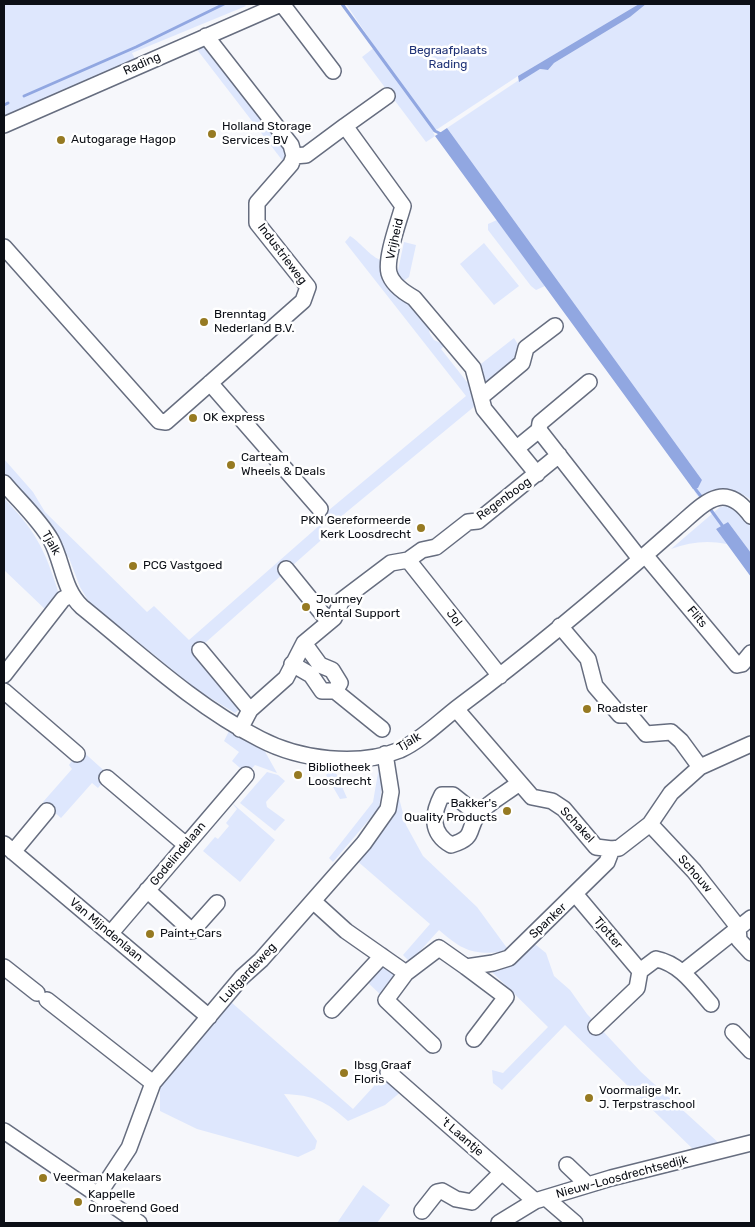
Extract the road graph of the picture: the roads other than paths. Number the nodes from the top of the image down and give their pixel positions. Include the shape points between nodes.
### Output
1 (282, 4) edge
2 (206, 36) junction
3 (333, 71) dead end
4 (387, 96) dead end
5 (4, 125) edge
6 (345, 126) junction
7 (294, 156) junction
8 (4, 247) edge
9 (555, 326) dead end
10 (589, 382) dead end
11 (210, 383) junction
12 (481, 397) junction
13 (539, 430) junction
14 (517, 448) junction
15 (560, 455) junction
16 (537, 474) junction
17 (4, 483) edge
18 (320, 509) dead end
19 (751, 516) edge
20 (643, 557) junction
21 (408, 560) junction
22 (286, 569) dead end
23 (71, 595) junction
24 (329, 622) junction
25 (560, 626) junction
26 (304, 643) junction
27 (200, 650) dead end
28 (751, 654) edge
29 (292, 664) junction
30 (4, 675) edge
31 (500, 676) junction
32 (4, 691) edge
33 (335, 691) junction
34 (456, 709) junction
35 (250, 710) junction
36 (240, 728) junction
37 (382, 729) dead end
38 (751, 744) edge
39 (77, 754) dead end
40 (385, 754) junction
41 (700, 768) junction
42 (246, 775) dead end
43 (107, 778) dead end
44 (519, 783) junction
45 (48, 811) dead end
46 (478, 815) dead end
47 (650, 824) junction
48 (186, 845) junction
49 (9, 848) edge
50 (612, 849) junction
51 (147, 890) junction
52 (576, 895) junction
53 (313, 901) junction
54 (217, 903) dead end
55 (751, 918) edge
56 (738, 927) junction
57 (110, 934) junction
58 (751, 954) edge
59 (382, 956) junction
60 (4, 967) edge
61 (466, 967) junction
62 (640, 971) junction
63 (683, 972) junction
64 (406, 973) junction
65 (711, 1004) dead end
66 (332, 1010) dead end
67 (209, 1016) junction
68 (596, 1027) dead end
69 (733, 1032) dead end
70 (474, 1039) dead end
71 (433, 1045) dead end
72 (751, 1051) edge
73 (388, 1072) dead end
74 (153, 1083) junction
75 (4, 1131) edge
76 (751, 1143) edge
77 (566, 1165) dead end
78 (502, 1172) junction
79 (588, 1185) junction
80 (98, 1195) junction
81 (541, 1199) junction
82 (422, 1211) dead end
83 (140, 1223) edge
84 (498, 1223) edge
85 (575, 1223) edge

1 - 2 street, Rading
1 - 3 street
2 - 5 street, Rading
2 - 7 street via 290,145
4 - 6 street
6 - 7 street via 306,155
6 - 12 street, Vrijheid via 403,206 389,273 401,291 414,298 473,368
7 - 11 street, Industrieweg via 291,164 257,203 257,223 308,287 303,301
8 - 11 street, Industrieweg via 159,421 166,422
9 - 12 street via 526,348 522,363
10 - 13 street via 540,423
11 - 18 street
12 - 14 street, Vrijheid via 484,409
13 - 14 street
13 - 15 street
14 - 16 street, Vrijheid
15 - 16 street, Regenboog
15 - 20 street
16 - 21 street, Regenboog via 478,521 468,522 436,547 422,550
17 - 23 street, Tjalk via 50,538
19 - 20 street, Tjalk via 736,498 720,496 703,505
20 - 25 street, Tjalk
20 - 28 street, Flits via 736,665 742,664
21 - 24 street, Regenboog via 391,563 342,600
21 - 31 street, Jol
22 - 24 street
23 - 30 street via 63,599
23 - 36 street, Tjalk via 188,692
24 - 26 street, Regenboog
25 - 31 street, Tjalk
25 - 41 street via 588,659 594,686 620,715 630,715 646,734 671,732
26 - 29 street, Regenboog
26 - 33 street via 320,665 332,670 340,682
27 - 35 street
29 - 33 street via 311,675 322,692
29 - 35 street, Regenboog via 286,678
31 - 34 street, Tjalk
32 - 39 street
33 - 37 street
34 - 40 street, Tjalk via 400,749
34 - 44 street, Schakel
35 - 36 street, Regenboog
36 - 40 street, Tjalk via 281,748 316,756 364,758
38 - 41 street
40 - 53 street, Luitgardeweg via 391,792 388,808 364,843
41 - 47 street via 671,793
42 - 48 street, Godelindelaan
43 - 48 street
44 - 46 street
44 - 50 street, Schakel via 532,797 552,801 564,809 596,847
45 - 49 street
47 - 50 street via 619,848
47 - 56 street, Schouw via 694,871
48 - 51 street, Godelindelaan
49 - 57 street, Van Mijndenlaan
50 - 52 street, Spanker via 608,862
51 - 54 street via 192,931
51 - 57 street, Godelindelaan
52 - 61 street, Spanker via 508,958
52 - 62 street, Tjotter
53 - 59 street via 346,932
53 - 67 street, Luitgardeweg
55 - 56 street
56 - 58 street, Schouw via 739,940
56 - 63 street
57 - 67 street, Van Mijndenlaan
59 - 64 street
59 - 66 street
60 - 74 street
61 - 64 street via 439,948
61 - 70 street via 506,997
62 - 63 street via 656,959 667,961
62 - 68 street via 637,988
63 - 65 street
64 - 71 street via 386,1000
67 - 74 street, Luitgardeweg
69 - 72 street
73 - 78 street, 't Laantje
74 - 80 street, Luitgardeweg via 129,1148
75 - 80 street
76 - 79 street, Nieuw-Loosdrechtsedijk
77 - 79 street
78 - 81 street, 't Laantje
78 - 82 street via 472,1202 442,1191 436,1192
79 - 81 street, Nieuw-Loosdrechtsedijk
80 - 83 street
81 - 84 street, Nieuw-Loosdrechtsedijk
81 - 85 street, 't Laantje

